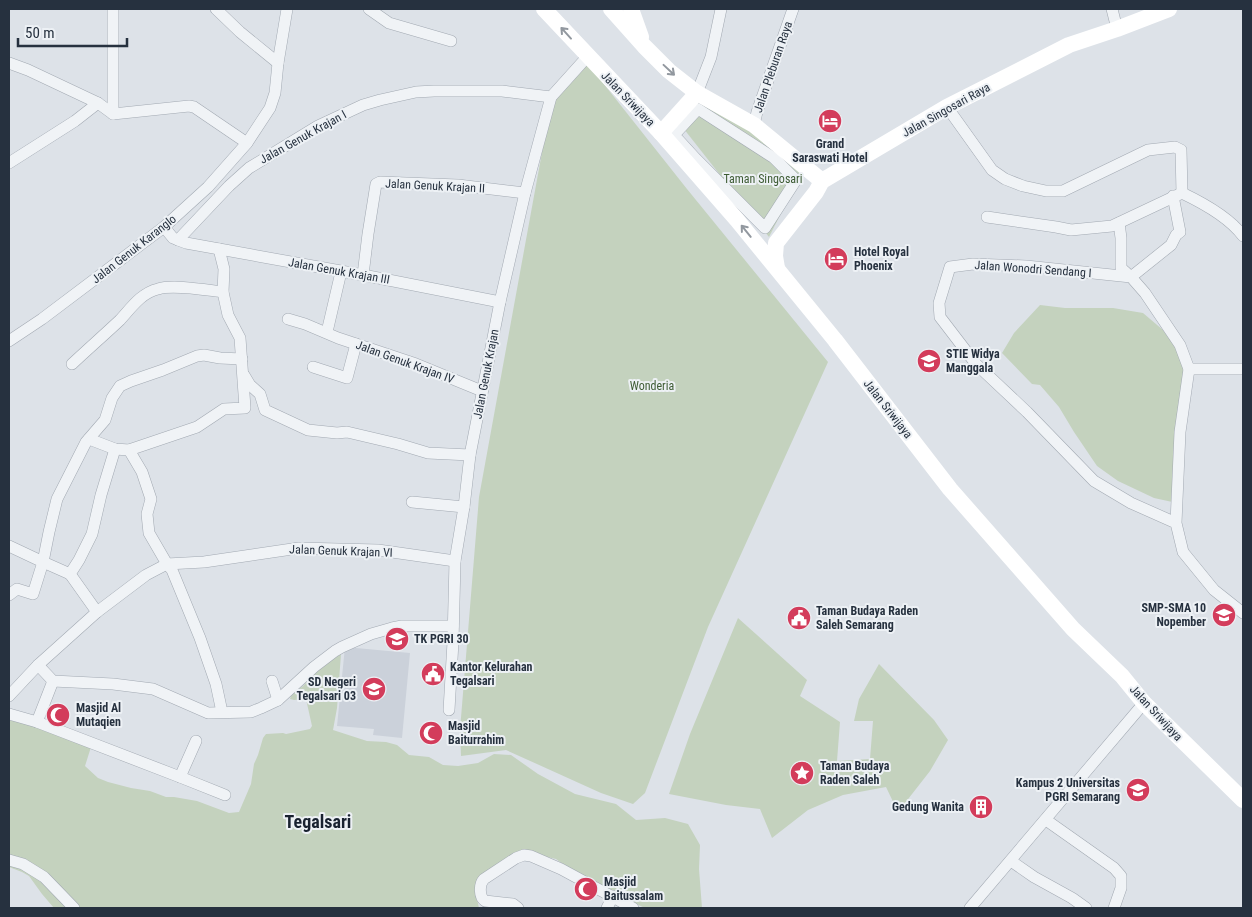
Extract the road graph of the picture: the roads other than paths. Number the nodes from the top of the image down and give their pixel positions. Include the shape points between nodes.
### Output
1 (113, 9) edge
2 (216, 9) edge
3 (287, 9) edge
4 (369, 9) edge
5 (544, 9) edge
6 (611, 9) edge
7 (631, 9) edge
8 (720, 9) edge
9 (793, 9) edge
10 (1112, 9) edge
11 (1169, 9) edge
12 (1117, 29) junction
13 (450, 41) dead end
14 (644, 46) junction
15 (587, 56) junction
16 (9, 63) edge
17 (278, 63) junction
18 (697, 93) junction
19 (551, 97) junction
20 (98, 103) junction
21 (947, 107) junction
22 (113, 114) junction
23 (754, 124) junction
24 (661, 134) junction
25 (247, 143) junction
26 (9, 163) edge
27 (796, 180) joint
28 (822, 181) junction
29 (525, 193) junction
30 (1177, 194) junction
31 (987, 217) dead end
32 (1119, 223) junction
33 (171, 234) junction
34 (1243, 236) edge
35 (776, 243) junction
36 (759, 247) junction
37 (219, 249) junction
38 (777, 268) junction
39 (341, 272) junction
40 (363, 275) junction
41 (1131, 277) junction
42 (223, 292) junction
43 (500, 302) junction
44 (288, 319) dead end
45 (327, 332) junction
46 (9, 341) edge
47 (356, 344) junction
48 (242, 359) junction
49 (72, 364) dead end
50 (313, 367) dead end
51 (1188, 370) junction
52 (1243, 370) edge
53 (243, 373) junction
54 (482, 391) junction
55 (89, 439) junction
56 (115, 449) junction
57 (129, 450) junction
58 (470, 454) junction
59 (412, 502) dead end
60 (464, 507) junction
61 (1176, 523) junction
62 (9, 546) edge
63 (455, 561) junction
64 (44, 562) junction
65 (167, 564) junction
66 (70, 574) junction
67 (9, 595) edge
68 (98, 612) junction
69 (1243, 613) edge
70 (453, 626) junction
71 (38, 665) junction
72 (53, 681) junction
73 (272, 681) dead end
74 (9, 696) edge
75 (278, 700) junction
76 (1144, 703) junction
77 (449, 710) dead end
78 (222, 712) junction
79 (9, 714) edge
80 (36, 722) junction
81 (196, 741) dead end
82 (180, 777) junction
83 (225, 795) dead end
84 (1243, 800) edge
85 (1046, 820) junction
86 (9, 860) edge
87 (1011, 860) junction
88 (613, 896) junction
89 (74, 908) edge
90 (518, 908) edge
91 (607, 908) edge
92 (633, 908) edge
93 (970, 908) edge
94 (1086, 908) edge
95 (1114, 908) edge

1 - 22 street
2 - 17 street
3 - 17 street, Jalan Genuk Karanglo
4 - 13 street via 389,23
15 -> 5 main road, Jalan Sriwijaya
6 - 14 main road
7 - 14 main road
8 - 18 street via 711,56
9 - 23 street, Jalan Pleburan Raya
10 - 12 street
11 - 12 main road, Jalan Singosari Raya
12 - 21 main road, Jalan Singosari Raya via 1069,45
14 -> 18 main road
15 - 19 street, Jalan Genuk Krajan
15 - 24 main road, Jalan Sriwijaya
16 - 20 street
17 - 25 street, Jalan Genuk Karanglo via 274,98
18 - 23 main road
18 - 24 main road
19 - 29 street, Jalan Genuk Krajan
19 - 33 street, Jalan Genuk Krajan I via 502,91 434,91 416,92 363,105 318,126 249,168
20 - 22 street
20 - 26 street
21 - 28 main road, Jalan Singosari Raya
21 - 30 street via 992,170 1004,179 1046,191 1063,191 1148,150 1175,147 1181,150
22 - 25 street via 194,107
23 - 28 main road
36 -> 24 main road, Jalan Sriwijaya
25 - 33 street, Jalan Genuk Karanglo
27 - 27 street via 774,158 698,109 674,135 765,228
28 - 35 main road, Jalan Singosari Raya
29 - 40 street, Jalan Genuk Krajan II via 458,185 376,184
29 - 43 street, Jalan Genuk Krajan
30 - 32 street
30 - 34 street via 1202,202
30 - 41 street via 1180,232 1171,245
31 - 32 street via 1070,230
32 - 41 street via 1121,268
33 - 37 street, Jalan Genuk Krajan III via 186,243
33 - 46 street, Jalan Genuk Karanglo
35 - 36 main road
35 - 38 main road
36 - 38 main road, Jalan Sriwijaya
37 - 39 street, Jalan Genuk Krajan III
37 - 42 street via 224,269
38 - 76 main road, Jalan Sriwijaya via 950,489 1073,629 1122,676
39 - 40 street, Jalan Genuk Krajan III
39 - 45 street
40 - 43 street, Jalan Genuk Krajan III
41 - 51 street via 1180,345
41 - 61 street, Jalan Wonodri Sendang I via 1026,266 973,264 950,267 939,303 940,317 976,364 1094,481 1131,504
42 - 48 street via 228,315 240,338
42 - 49 street via 164,287 148,292
43 - 54 street, Jalan Genuk Krajan
44 - 45 street, Jalan Genuk Krajan IV
45 - 47 street, Jalan Genuk Krajan IV
47 - 50 street via 347,378
47 - 54 street, Jalan Genuk Krajan IV
48 - 53 street
48 - 55 street via 197,356 120,386 105,420
51 - 52 street
51 - 61 street via 1180,432
53 - 57 street via 245,408 224,409 197,427
53 - 58 street via 260,394 265,410 308,430 347,432 428,453
54 - 58 street, Jalan Genuk Krajan
55 - 56 street
55 - 64 street via 58,499 48,532
56 - 57 street
56 - 66 street via 92,534
57 - 65 street via 142,472 151,499 147,514 149,533
58 - 60 street, Jalan Genuk Krajan
59 - 60 street
60 - 63 street, Jalan Genuk Krajan
61 - 69 street via 1183,552 1214,590
62 - 64 street
63 - 65 street, Jalan Genuk Krajan VI via 378,550 298,548 204,562
63 - 70 street, Jalan Genuk Krajan
64 - 66 street
64 - 67 street via 33,594 17,589
65 - 68 street, Jalan Genuk Krajan VI via 146,575
65 - 78 street via 200,638
66 - 68 street
68 - 71 street, Jalan Genuk Krajan VI
70 - 75 street via 412,625 371,634 335,651
70 - 77 street, Jalan Genuk Krajan
71 - 72 street
71 - 74 street, Jalan Genuk Krajan VI
72 - 78 street via 153,689 208,713
72 - 80 street
73 - 75 street
75 - 78 street via 251,712
76 - 84 main road, Jalan Sriwijaya
76 - 85 street
79 - 80 street
80 - 82 street
81 - 82 street
82 - 83 street
85 - 87 street
85 - 95 street via 1121,876 1121,888
86 - 89 street via 23,864 44,877
87 - 93 street
87 - 94 street
88 - 90 street via 561,869 524,856 481,882 482,899 513,904
88 - 91 street
88 - 92 street

